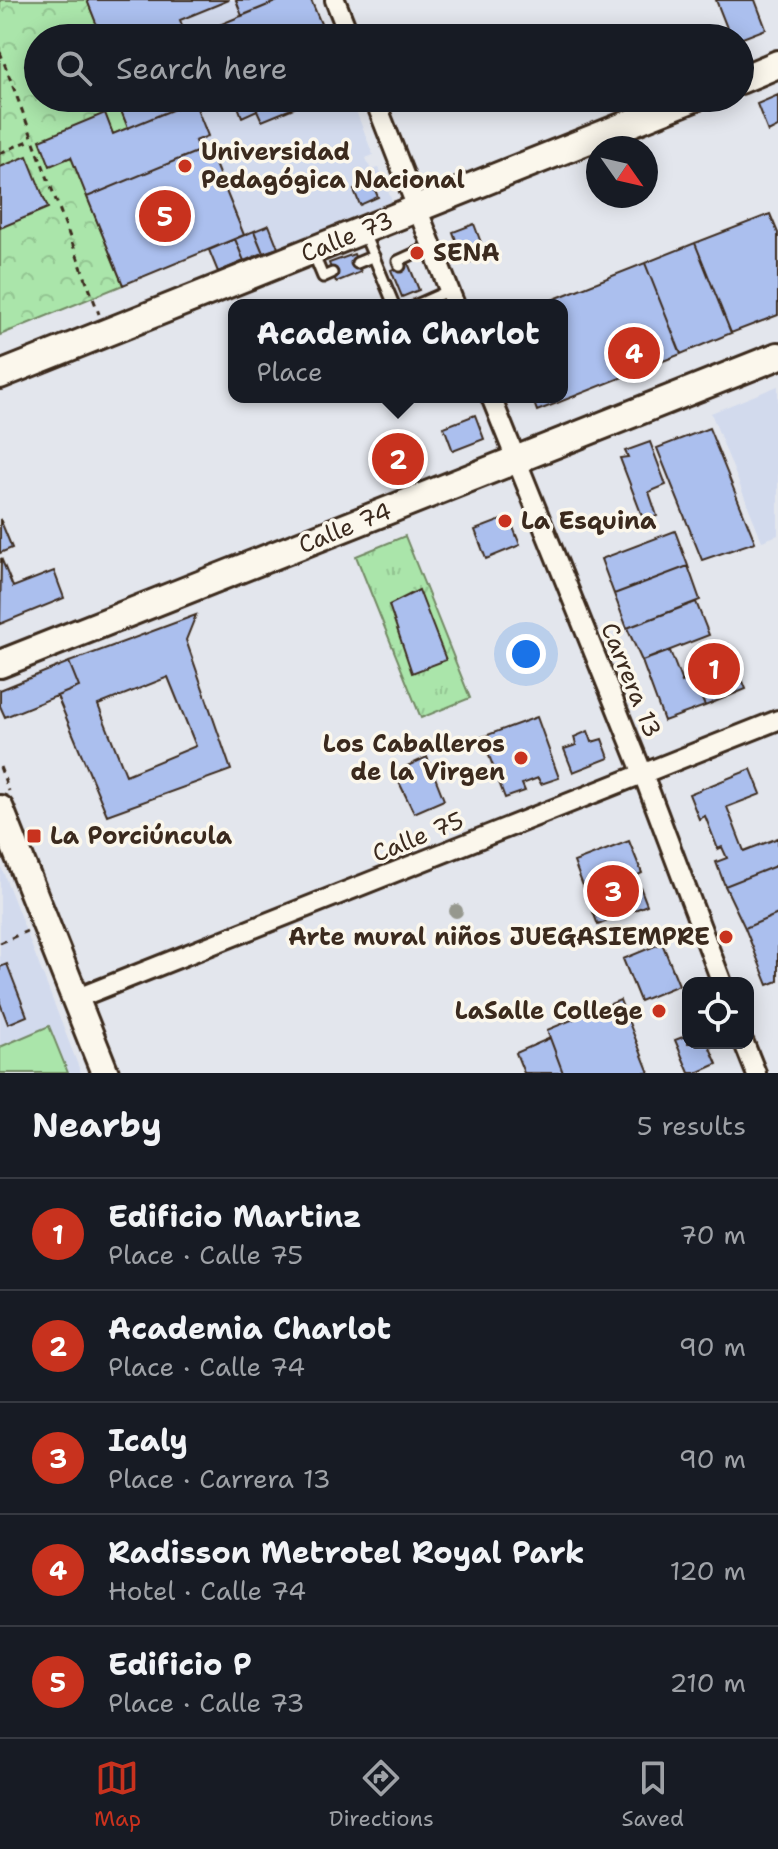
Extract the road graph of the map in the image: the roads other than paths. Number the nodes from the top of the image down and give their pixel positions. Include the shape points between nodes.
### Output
1 (335, 0) edge
2 (344, 24) edge
3 (778, 64) edge
4 (754, 74) edge
5 (380, 112) edge
6 (659, 112) edge
7 (418, 208) junction
8 (363, 231) junction
9 (433, 245) junction
10 (312, 251) junction
11 (374, 256) junction
12 (357, 263) dead end
13 (399, 264) dead end
14 (332, 273) dead end
15 (410, 294) dead end
16 (452, 298) edge
17 (392, 299) edge
18 (412, 299) edge
19 (778, 356) edge
20 (0, 375) edge
21 (493, 403) edge
22 (516, 460) junction
23 (0, 664) edge
24 (778, 720) edge
25 (643, 774) junction
26 (0, 809) edge
27 (720, 977) edge
28 (75, 999) junction
29 (746, 1049) edge
30 (105, 1073) edge
31 (756, 1073) edge

1 - 2 street
3 - 4 street
5 - 7 street
6 - 7 street, Calle 73
7 - 8 street, Calle 73
7 - 9 street
8 - 10 street, Calle 73
8 - 11 lane
9 - 13 lane
9 - 16 street
10 - 14 lane via 323,277
10 - 20 street, Calle 73
11 - 12 lane
11 - 17 lane
15 - 18 lane
19 - 22 street, Calle 74
21 - 22 street, Carrera 13
22 - 23 street, Calle 74
22 - 25 street, Carrera 13
24 - 25 street, Calle 75
25 - 27 street, Carrera 13
25 - 28 street, Calle 75
26 - 28 street
28 - 30 street
29 - 31 street

